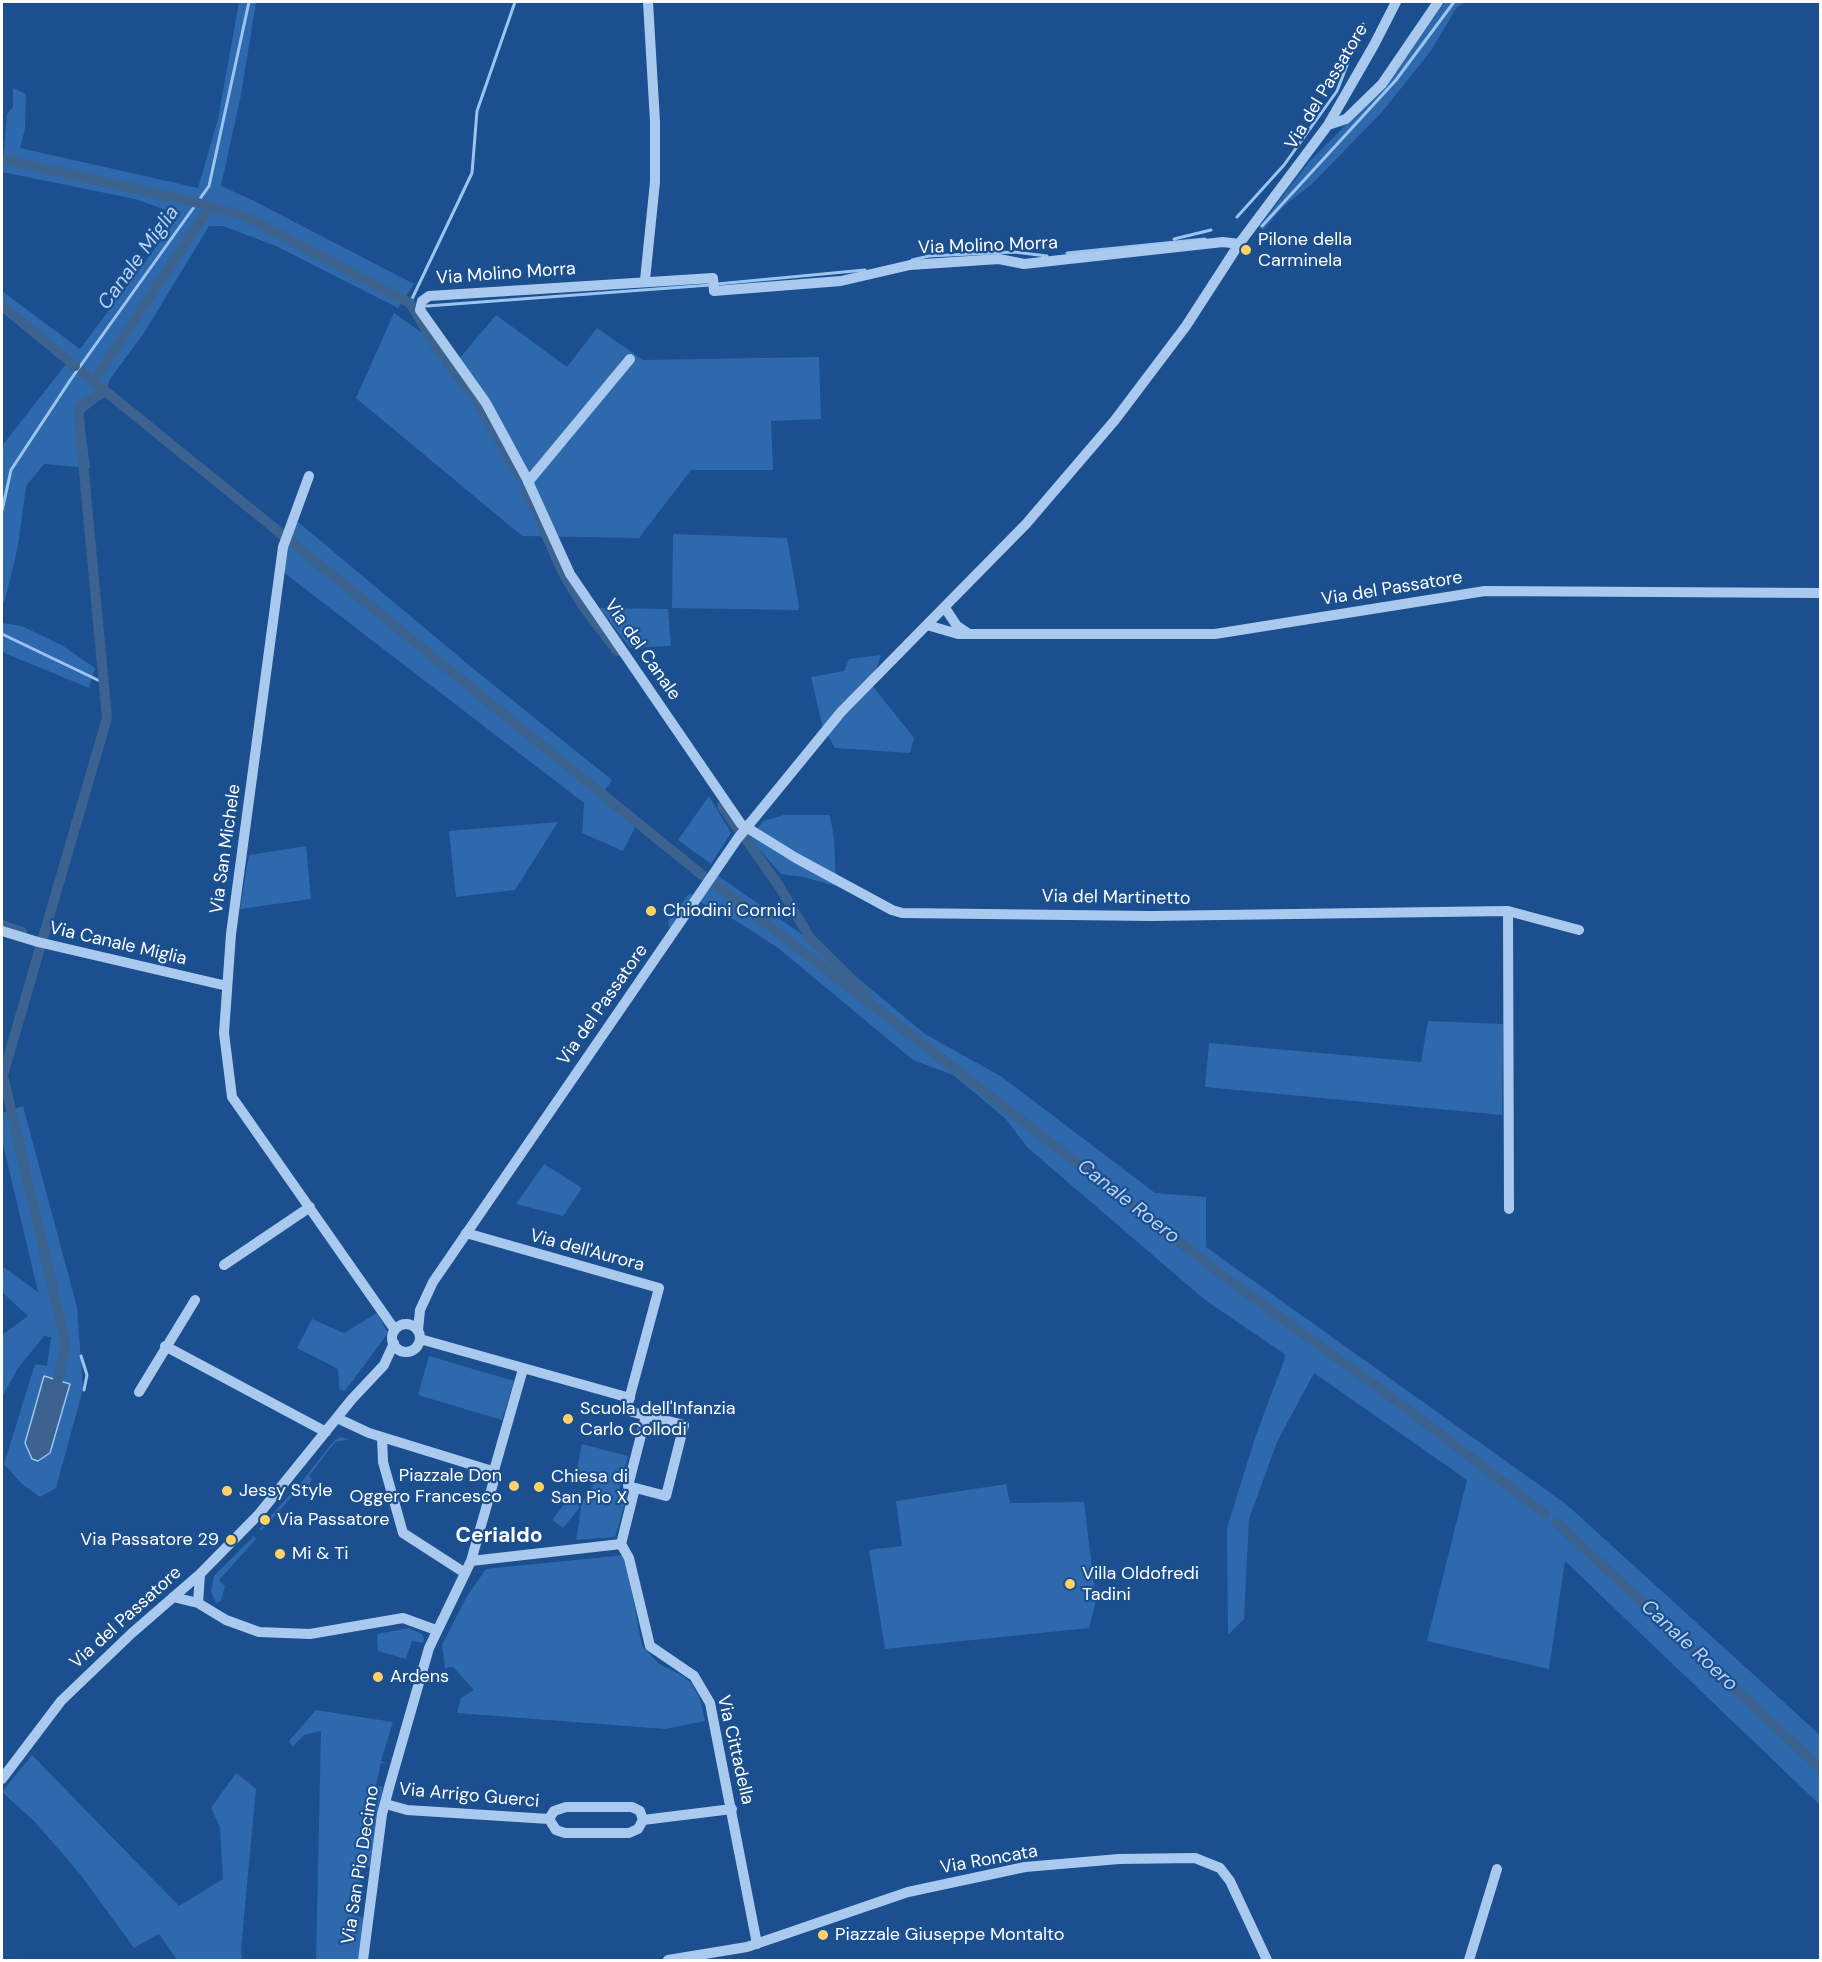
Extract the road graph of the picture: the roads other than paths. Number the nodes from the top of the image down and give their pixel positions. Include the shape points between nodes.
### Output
1 (648, 2) edge
2 (1396, 2) edge
3 (1438, 2) edge
4 (1328, 125) junction
5 (1239, 244) junction
6 (645, 280) junction
7 (421, 313) joint
8 (630, 359) dead end
9 (309, 476) dead end
10 (528, 482) junction
11 (1821, 593) edge
12 (945, 608) junction
13 (927, 625) junction
14 (969, 634) junction
15 (746, 827) junction
16 (1508, 911) junction
17 (1579, 930) dead end
18 (2, 931) edge
19 (227, 986) junction
20 (309, 1207) junction
21 (1509, 1209) dead end
22 (465, 1233) junction
23 (224, 1265) dead end
24 (195, 1300) dead end
25 (420, 1310) junction
26 (400, 1327) junction
27 (419, 1335) junction
28 (393, 1343) junction
29 (165, 1346) junction
30 (404, 1352) junction
31 (384, 1365) junction
32 (523, 1369) junction
33 (139, 1392) dead end
34 (630, 1398) junction
35 (646, 1416) junction
36 (337, 1418) junction
37 (326, 1432) junction
38 (382, 1437) junction
39 (493, 1474) junction
40 (635, 1488) junction
41 (621, 1544) junction
42 (471, 1561) junction
43 (465, 1573) junction
44 (200, 1574) junction
45 (173, 1597) junction
46 (198, 1603) junction
47 (436, 1630) junction
48 (2, 1779) edge
49 (386, 1804) junction
50 (732, 1809) junction
51 (549, 1819) junction
52 (643, 1820) junction
53 (1497, 1869) dead end
54 (757, 1944) junction
55 (363, 1960) edge
56 (668, 1960) edge
57 (1267, 1960) edge
58 (1469, 1960) edge

1 - 6 street via 655,182
2 - 4 street, Via del Passatore
3 - 4 street via 1382,84 1346,119
4 - 5 street, Via del Passatore
5 - 6 street, Via Molino Morra via 1223,242 1024,264 999,259 910,265 841,281 714,291 713,278
5 - 12 street, Via del Passatore via 1185,326 1115,420 1026,524
6 - 7 street, Via Molino Morra via 429,296 422,301
7 - 10 street, Via del Canale via 486,403
8 - 10 street
9 - 19 street, Via San Michele via 287,537
10 - 15 street, Via del Canale via 570,574
11 - 14 street, Via del Passatore via 1485,591 1215,634
12 - 13 street, Via del Passatore
12 - 14 street via 957,626
13 - 14 street, Via del Passatore
13 - 15 street, Via del Passatore via 841,712
15 - 16 street, Via del Martinetto via 796,858 903,913 1151,916
15 - 22 street, Via del Passatore
16 - 17 street, Via del Martinetto
16 - 21 street
18 - 19 street, Via Canale Miglia
19 - 20 street, Via San Michele via 224,1033 232,1097
20 - 23 street
20 - 26 street, Via San Michele
22 - 25 street, Via del Passatore
22 - 34 street, Via dell'Aurora via 660,1288
24 - 29 street
25 - 26 street, Via del Passatore
25 - 27 street, Via del Passatore
26 - 27 street via 411,1325
26 - 28 street
27 - 30 street via 417,1348
27 - 32 street
28 - 30 street
28 - 31 street, Via del Passatore
29 - 33 street
29 - 37 street
30 - 31 street, Via del Passatore
31 - 36 street, Via del Passatore
32 - 34 street
32 - 39 street, Via San Pio Decimo
34 - 35 street via 627,1407
35 - 40 street via 628,1486
35 - 40 street via 684,1425 666,1496
36 - 37 street, Via del Passatore
36 - 38 street
37 - 44 street, Via del Passatore via 259,1514
38 - 39 street via 485,1468
38 - 43 street via 383,1462 403,1533
39 - 42 street, Via San Pio Decimo via 494,1487
40 - 41 street
41 - 42 street
41 - 50 street, Via Cittadella via 629,1558 650,1646 694,1676 708,1697
42 - 43 street, Via San Pio Decimo
43 - 47 street, Via San Pio Decimo
44 - 45 street, Via del Passatore
44 - 46 street
45 - 46 street
45 - 48 street, Via del Passatore via 60,1701
46 - 47 street via 226,1620 259,1632 310,1634 403,1618
47 - 49 street, Via San Pio Decimo via 406,1723
49 - 51 street, Via Arrigo Guerci via 407,1810
49 - 55 street, Via San Pio Decimo
50 - 52 street, Via Arrigo Guerci
50 - 54 street, Via Cittadella
51 - 52 street, Via Arrigo Guerci via 559,1808 627,1807 640,1811
51 - 52 street, Via Arrigo Guerci via 556,1830 575,1833 633,1832
53 - 58 street
54 - 56 street, Via Roncata
54 - 57 street, Via Roncata via 908,1892 1024,1867 1195,1858 1220,1868 1230,1881

